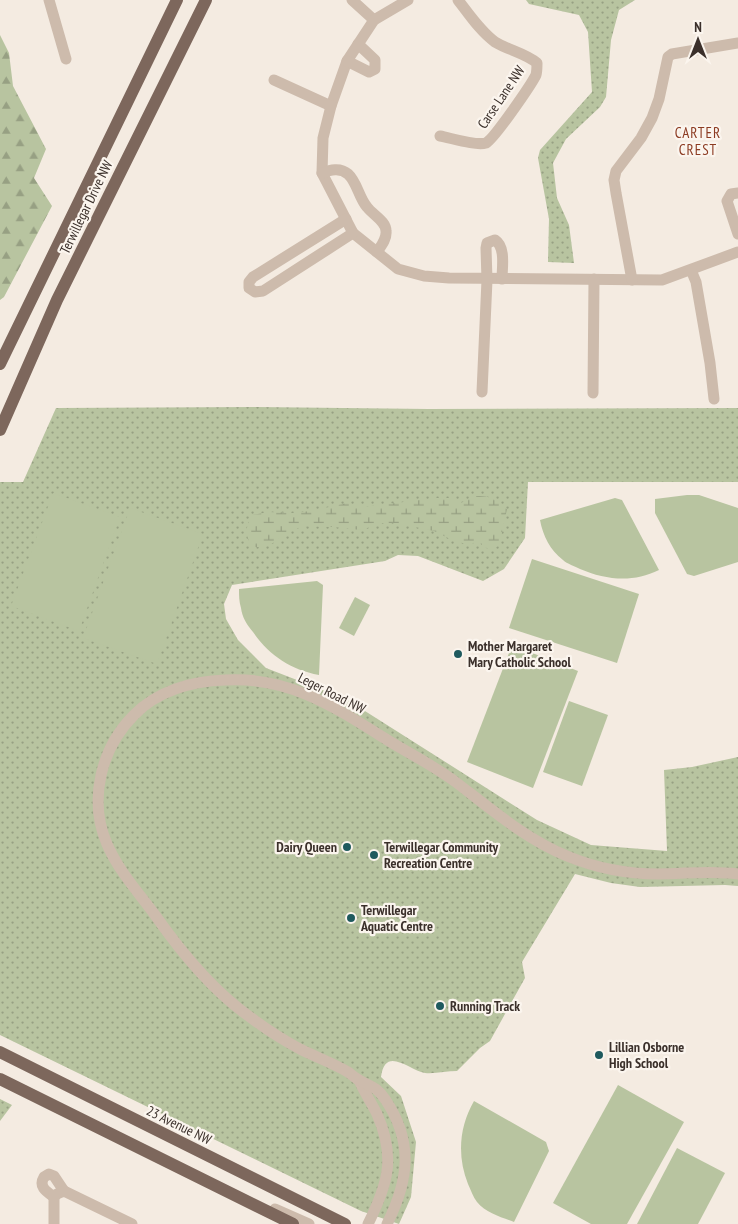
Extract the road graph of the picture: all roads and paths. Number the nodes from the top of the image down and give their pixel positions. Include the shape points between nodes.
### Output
1 (49, 0) edge
2 (178, 0) edge
3 (206, 0) edge
4 (352, 0) edge
5 (408, 0) edge
6 (458, 0) edge
7 (374, 20) junction
8 (738, 43) edge
9 (358, 44) junction
10 (66, 59) dead end
11 (347, 61) junction
12 (274, 80) dead end
13 (331, 106) junction
14 (440, 136) dead end
15 (322, 173) junction
16 (738, 194) edge
17 (346, 220) junction
18 (353, 234) junction
19 (738, 234) edge
20 (377, 252) junction
21 (738, 252) edge
22 (691, 270) junction
23 (502, 279) junction
24 (594, 279) junction
25 (486, 280) junction
26 (632, 280) junction
27 (0, 364) edge
28 (482, 392) dead end
29 (593, 393) dead end
30 (714, 399) dead end
31 (0, 430) edge
32 (738, 874) edge
33 (0, 1052) edge
34 (0, 1079) edge
35 (359, 1080) junction
36 (211, 1183) junction
37 (54, 1224) edge
38 (132, 1224) edge
39 (293, 1224) edge
40 (309, 1224) edge
41 (345, 1224) edge
42 (368, 1224) edge
43 (386, 1224) edge

1 - 10 street
2 - 27 main road, Terwillegar Drive NW
3 - 31 main road, Terwillegar Drive NW via 57,300
4 - 7 street
5 - 7 street
6 - 14 street, Carse Lane NW via 486,35 532,59 538,69 488,142 481,144
7 - 9 street
8 - 26 street via 668,57 652,118 616,171 614,180
9 - 11 street
9 - 11 street via 375,60 375,69 369,72
11 - 13 street
12 - 13 street
13 - 15 street via 323,138
15 - 17 street
15 - 20 street via 340,170 348,174 367,207 385,226 385,239
16 - 19 street via 731,194 728,201
17 - 18 street
17 - 18 street via 253,277 249,288 255,292 263,291
18 - 20 street
20 - 25 street via 398,269 424,276
21 - 22 street
22 - 26 street via 662,280
22 - 30 street via 696,282
23 - 24 street
23 - 25 street
23 - 25 street via 502,249 495,240 487,243
24 - 26 street
24 - 29 street
25 - 28 street
32 - 35 street, Leger Road NW via 626,872 568,857 518,830 453,780 318,698 290,687 259,680 226,680 194,683 164,693 138,710 119,732 106,756 99,781 100,818 106,841 117,863 166,931 211,983 247,1016
33 - 41 main road, 23 Avenue NW
34 - 36 main road
35 - 42 street via 384,1132 388,1160 386,1184
35 - 43 street, Leger Road NW via 374,1086 382,1095 403,1138 406,1160 403,1185
36 - 39 main road
36 - 40 street
37 - 38 street via 59,1194

